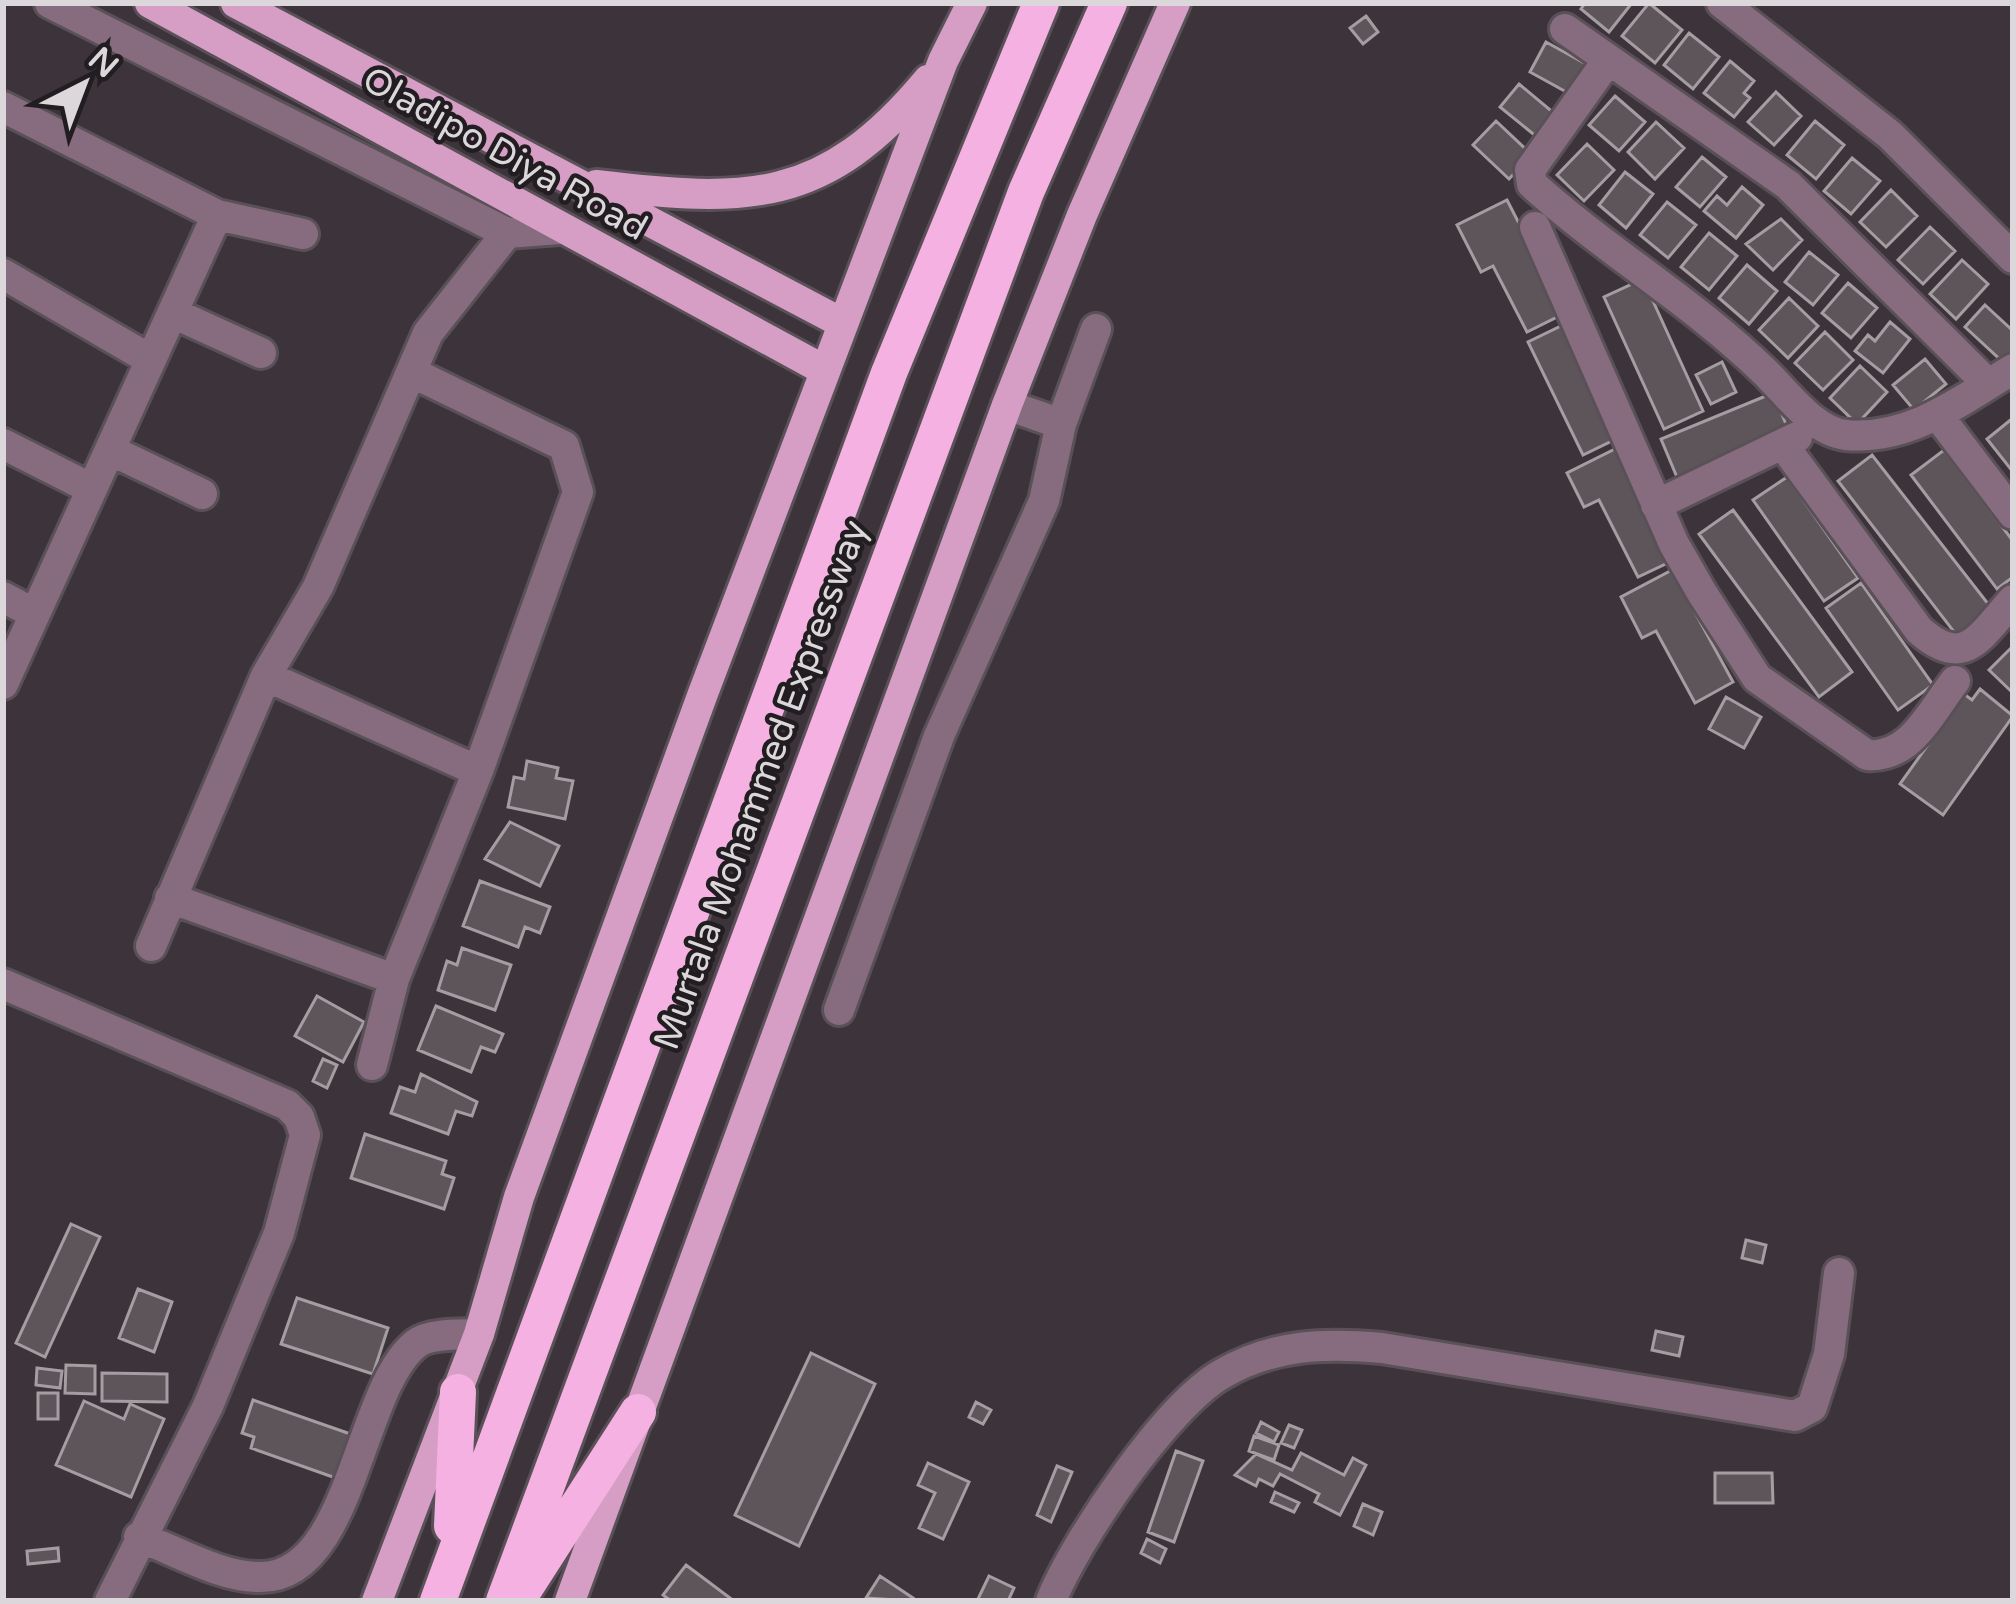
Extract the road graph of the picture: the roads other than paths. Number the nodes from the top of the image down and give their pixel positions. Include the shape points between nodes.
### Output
1 (50, 3) edge
2 (150, 3) edge
3 (236, 3) edge
4 (972, 3) edge
5 (1041, 3) edge
6 (1109, 3) edge
7 (1175, 3) edge
8 (1722, 3) edge
9 (1565, 29) dead end
10 (1608, 60) junction
11 (943, 62) junction
12 (3, 107) edge
13 (578, 183) junction
14 (218, 215) junction
15 (1535, 227) dead end
16 (559, 229) junction
17 (507, 233) junction
18 (303, 234) dead end
19 (2013, 258) edge
20 (3, 274) edge
21 (173, 313) junction
22 (842, 323) junction
23 (1096, 329) dead end
24 (261, 353) dead end
25 (151, 360) junction
26 (824, 370) junction
27 (411, 372) junction
28 (2000, 377) edge
29 (1006, 406) junction
30 (1937, 414) junction
31 (1816, 422) junction
32 (1061, 424) junction
33 (3, 444) edge
34 (1784, 446) junction
35 (110, 450) junction
36 (92, 489) junction
37 (202, 494) dead end
38 (1656, 505) junction
39 (2013, 514) edge
40 (3, 597) edge
41 (2013, 600) edge
42 (35, 614) junction
43 (266, 676) junction
44 (1954, 681) dead end
45 (3, 683) edge
46 (478, 771) junction
47 (170, 898) junction
48 (151, 946) dead end
49 (394, 979) junction
50 (3, 984) edge
51 (839, 1010) dead end
52 (372, 1065) dead end
53 (1839, 1273) dead end
54 (479, 1334) junction
55 (458, 1392) junction
56 (638, 1412) junction
57 (139, 1537) junction
58 (110, 1601) edge
59 (377, 1601) edge
60 (438, 1601) edge
61 (505, 1601) edge
62 (517, 1601) edge
63 (570, 1601) edge
64 (1051, 1601) edge

1 - 17 street
2 - 16 main road, Oladipo Diya Road
3 - 13 main road, Oladipo Diya Road
4 - 11 main road
5 - 60 highway, Murtala Mohammed Expressway via 889,373
6 - 61 highway, Murtala Mohammed Expressway via 1018,214
7 - 29 main road
8 - 19 street via 1890,135
9 - 10 street
10 - 28 street via 1788,185
10 - 31 street via 1530,170 1532,184 1724,332
11 - 13 main road via 869,141 810,178 722,197
11 - 22 main road
12 - 14 street
13 - 22 main road, Oladipo Diya Road
14 - 18 street
14 - 21 street
15 - 38 street
16 - 17 street
16 - 26 main road, Oladipo Diya Road
17 - 27 street via 428,333
20 - 25 street
21 - 24 street
21 - 25 street
22 - 26 main road
23 - 32 street
25 - 35 street
26 - 54 main road via 543,1130
27 - 43 street via 318,587
27 - 46 street via 564,446 574,466 578,492
28 - 30 street
29 - 32 street
29 - 56 main road
30 - 31 street via 1862,435
30 - 39 street
31 - 34 street
32 - 51 street via 1044,501 939,736
33 - 36 street
34 - 38 street
34 - 41 street via 1940,648 1974,644
35 - 36 street
35 - 37 street
36 - 42 street
38 - 44 street via 1757,677 1867,755 1889,756 1905,746
40 - 42 street
42 - 45 street
43 - 46 street
43 - 47 street
46 - 49 street
47 - 48 street
47 - 49 street
49 - 52 street
50 - 57 street via 287,1106 305,1135 279,1233 208,1406
53 - 64 street via 1820,1387 1812,1408 1796,1416 1382,1348 1326,1343 1251,1360 1218,1376 1135,1463
54 - 55 main road
54 - 57 street via 421,1340 401,1358 352,1477 301,1562 280,1574 248,1576
55 - 59 main road
55 - 60 highway via 454,1517
56 - 62 highway
56 - 63 main road
57 - 58 street

